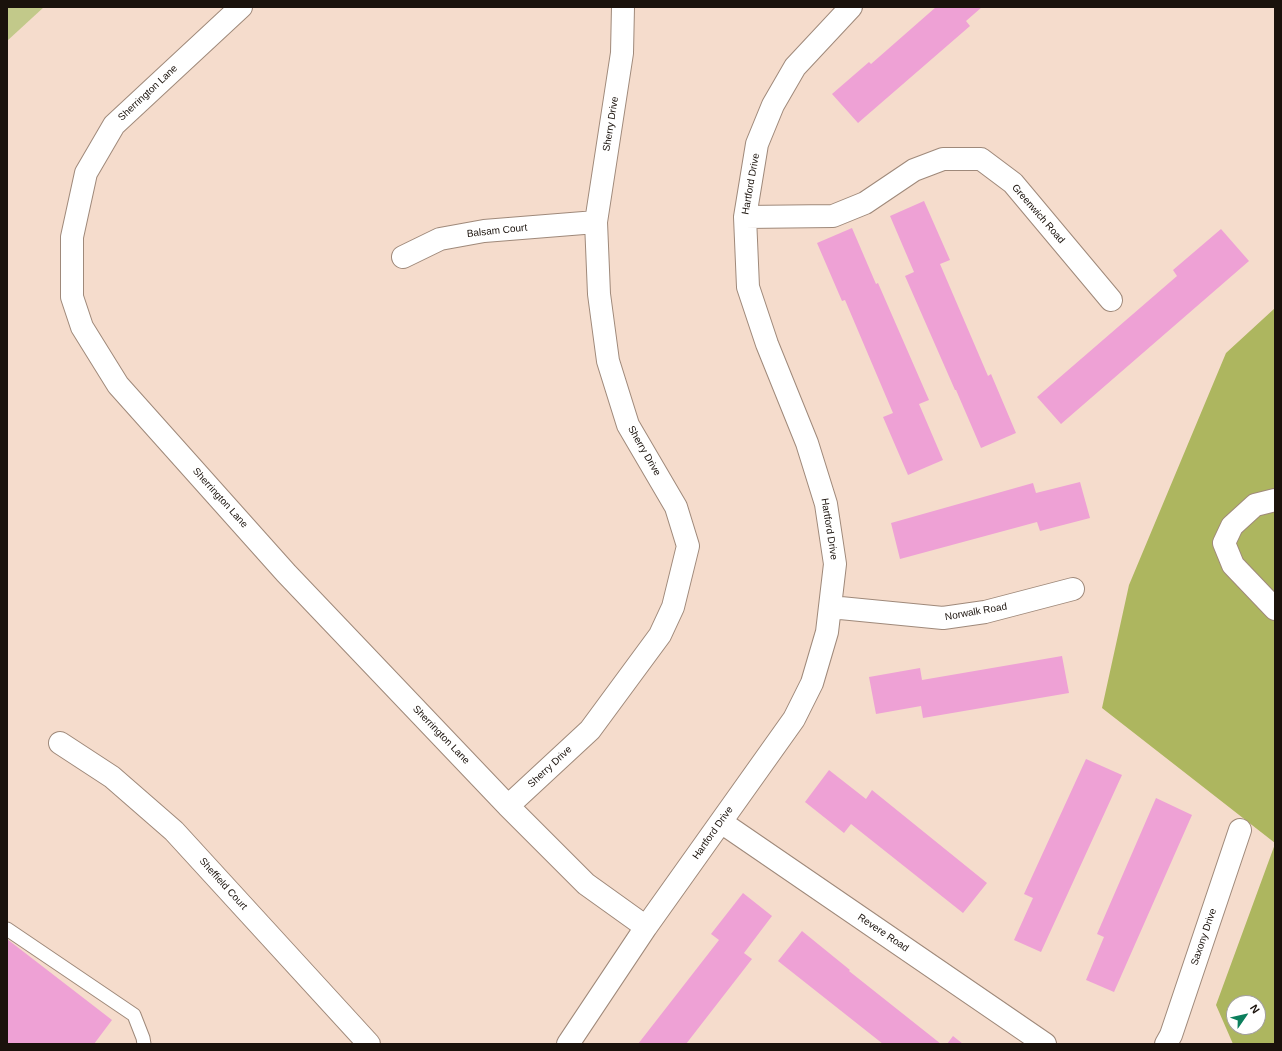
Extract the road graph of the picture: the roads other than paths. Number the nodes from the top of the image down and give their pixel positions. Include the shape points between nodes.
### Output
1 (241, 7) edge
2 (623, 7) edge
3 (851, 7) edge
4 (745, 217) junction
5 (596, 222) junction
6 (403, 257) dead end
7 (1111, 300) dead end
8 (1275, 500) edge
9 (1073, 589) dead end
10 (830, 607) junction
11 (1275, 609) edge
12 (60, 743) dead end
13 (508, 806) junction
14 (721, 822) junction
15 (1240, 830) dead end
16 (646, 928) junction
17 (7, 929) edge
18 (144, 1044) edge
19 (369, 1044) edge
20 (568, 1044) edge
21 (1045, 1044) edge
22 (1166, 1044) edge

1 - 13 street, Sherrington Lane via 114,125 86,173 72,237 72,297 82,327 118,385 286,573
2 - 5 street, Sherry Drive via 622,53
3 - 4 street, Hartford Drive via 795,66 773,105 758,144
4 - 7 street, Greenwich Road via 833,216 865,203 914,170 943,159 981,159 1013,184
4 - 10 street, Hartford Drive via 748,287 767,344 807,443 826,504 834,564
5 - 6 street, Balsam Court via 484,231 440,239
5 - 13 street, Sherry Drive via 599,294 608,360 628,424 676,507 688,546 673,607 660,635 590,730
8 - 11 street via 1255,505 1232,526 1224,543 1233,565
9 - 10 street, Norwalk Road via 985,612 943,618
10 - 14 street, Hartford Drive via 827,632 812,683 794,719
12 - 19 street, Sheffield Court via 112,777 174,831
13 - 16 street, Sherrington Lane via 586,884
14 - 16 street, Hartford Drive
14 - 21 street, Revere Road
15 - 22 street, Saxony Drive
16 - 20 street, Hartford Drive
17 - 18 lane via 134,1015

